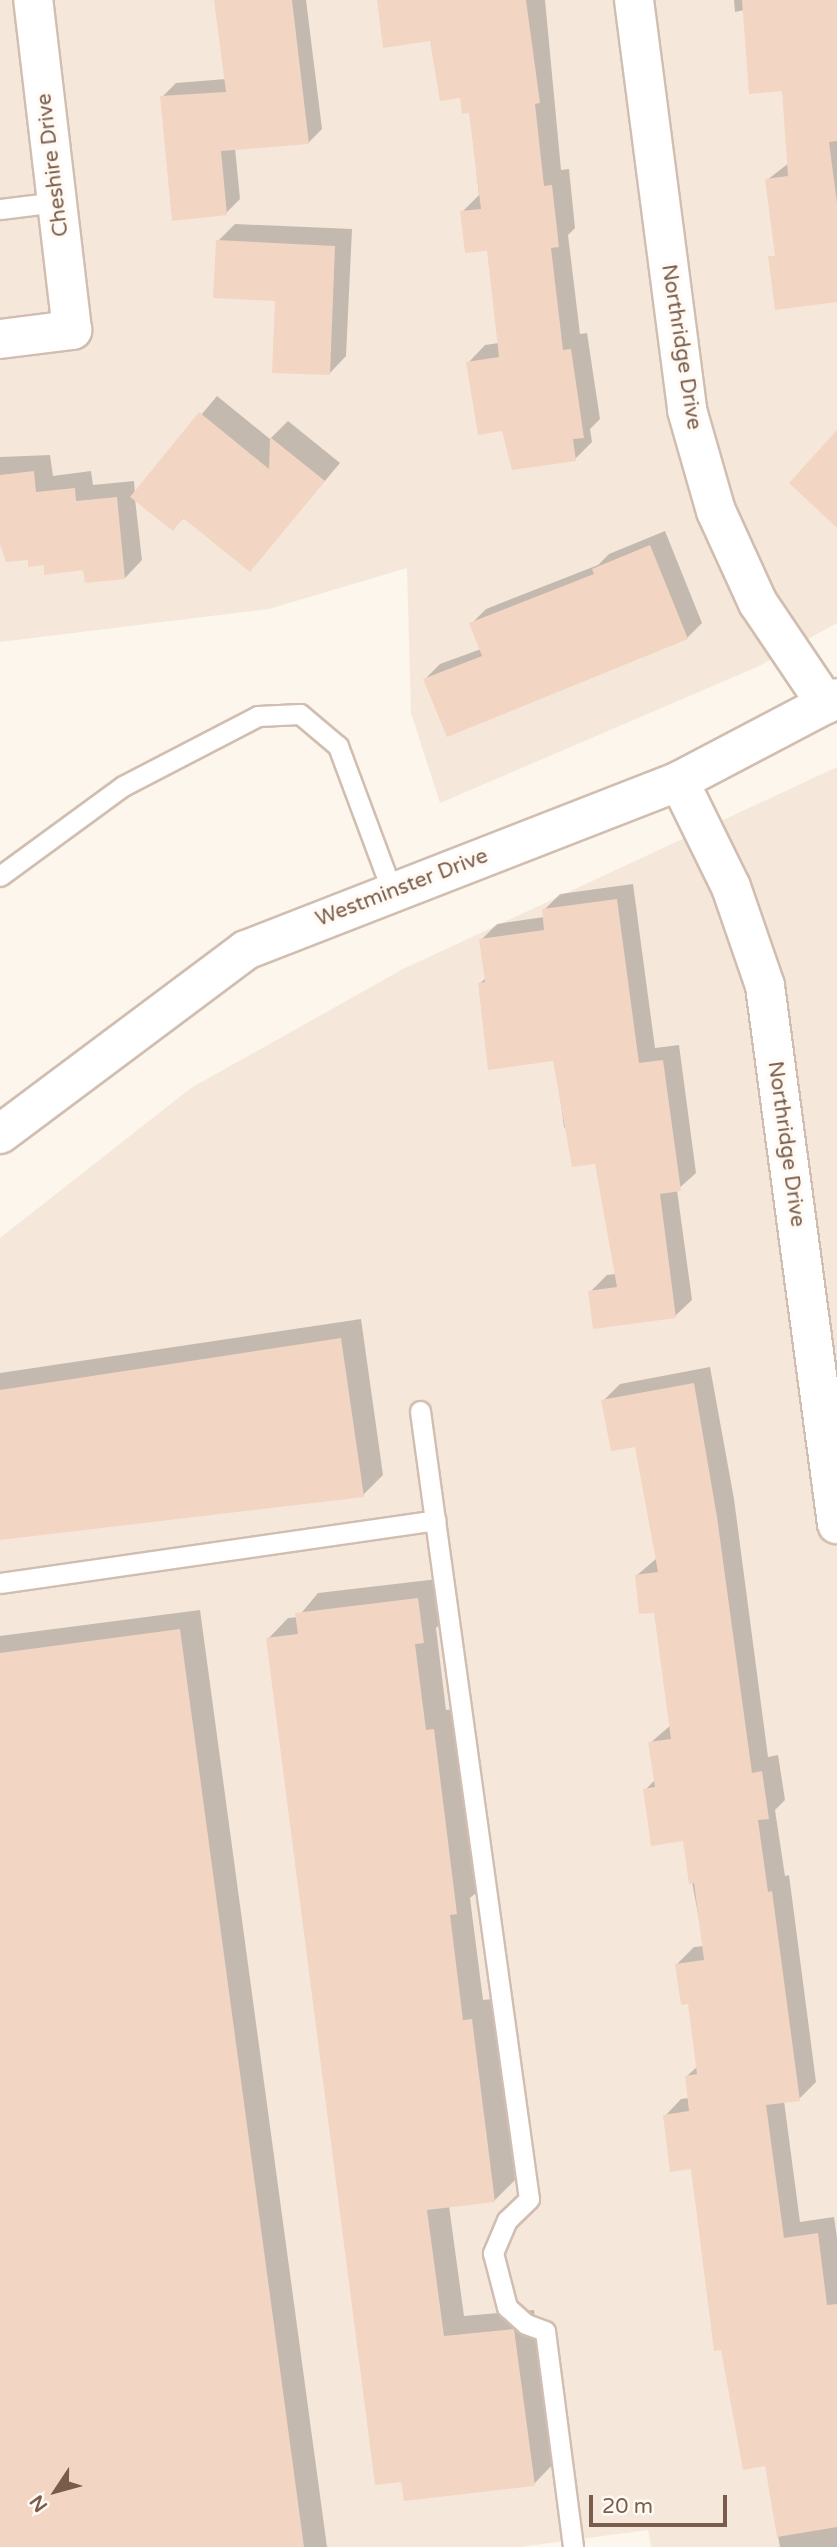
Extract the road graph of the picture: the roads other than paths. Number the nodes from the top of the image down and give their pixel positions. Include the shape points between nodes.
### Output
1 (33, 0) edge
2 (634, 0) edge
3 (57, 202) junction
4 (0, 209) edge
5 (0, 339) edge
6 (832, 701) edge
7 (679, 781) junction
8 (0, 876) edge
9 (392, 891) junction
10 (0, 1134) edge
11 (420, 1411) dead end
12 (435, 1520) junction
13 (837, 1524) edge
14 (0, 1583) edge
15 (573, 2547) edge

1 - 3 street, Cheshire Drive
2 - 6 street, Northridge Drive via 687,410 716,511 758,603
3 - 4 lane
3 - 5 street, Cheshire Drive via 72,330
6 - 7 street, Westminster Drive
7 - 9 street, Westminster Drive
7 - 13 street, Northridge Drive via 731,887 765,986
8 - 9 lane via 123,786 258,716 300,715 338,746
9 - 10 street, Westminster Drive via 246,950
11 - 12 lane
12 - 14 lane
12 - 15 lane via 528,2199 507,2220 494,2253 507,2307 526,2324 545,2332

